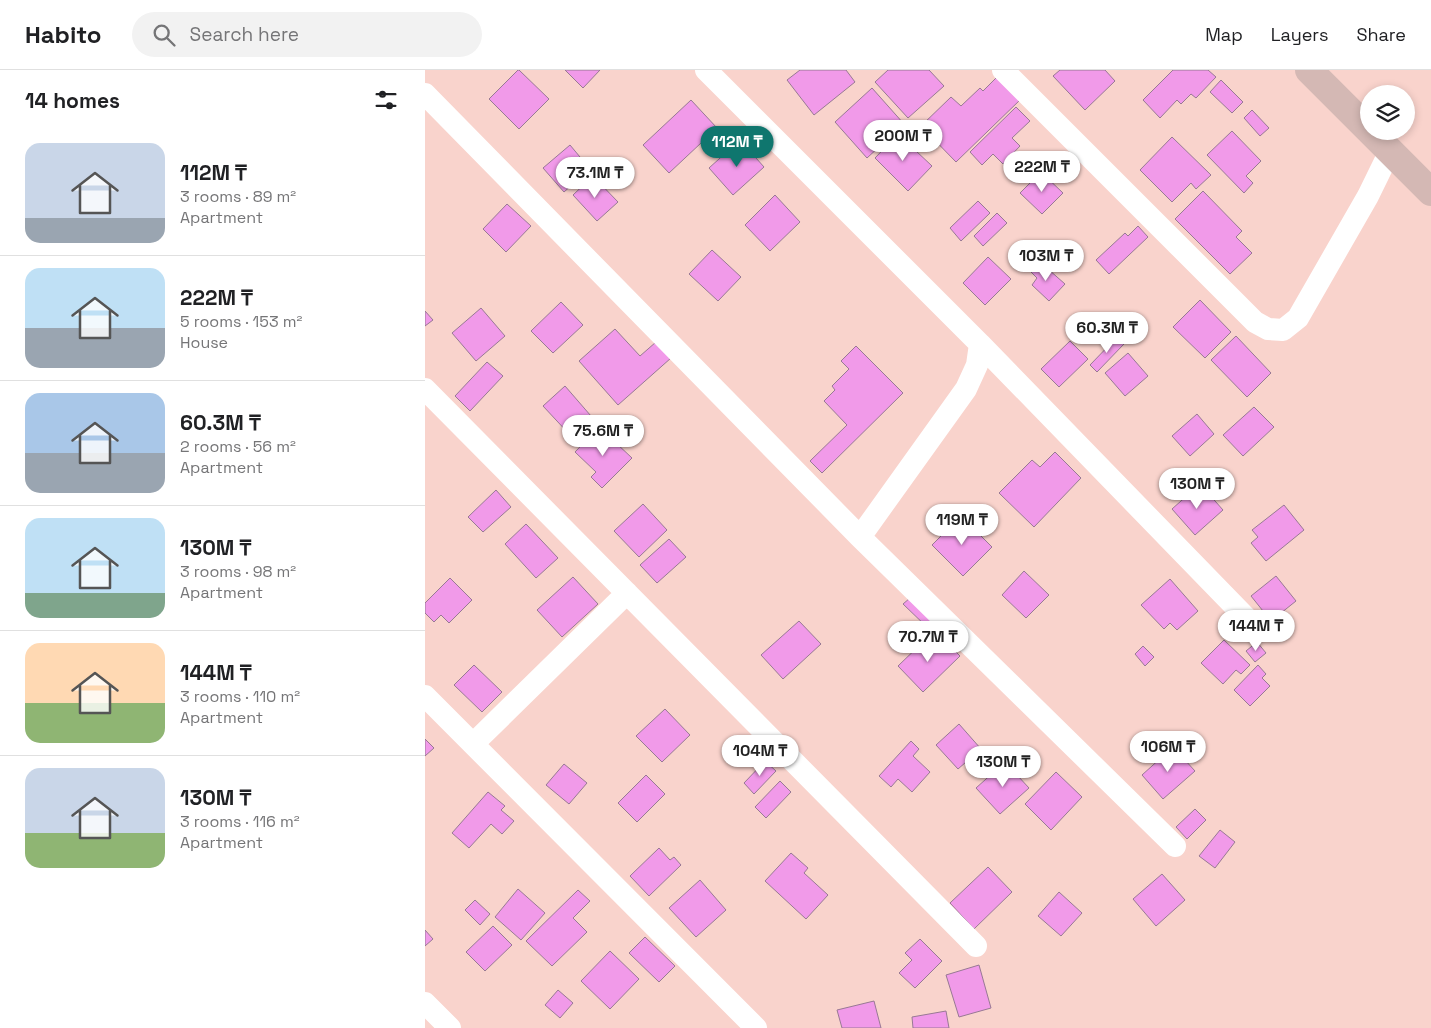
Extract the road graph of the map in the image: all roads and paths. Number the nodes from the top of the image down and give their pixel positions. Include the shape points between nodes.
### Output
1 (706, 70) edge
2 (1003, 70) edge
3 (1309, 70) edge
4 (425, 94) edge
5 (1360, 122) edge
6 (1378, 140) edge
7 (1390, 151) junction
8 (1431, 192) edge
9 (980, 344) junction
10 (425, 389) edge
11 (860, 537) junction
12 (627, 593) junction
13 (1254, 626) dead end
14 (425, 696) edge
15 (473, 744) junction
16 (1175, 846) dead end
17 (976, 946) dead end
18 (425, 1003) edge
19 (450, 1028) edge
20 (756, 1028) edge

1 - 9 street
2 - 7 street via 1255,322 1268,329 1283,330 1298,318
3 - 5 street
4 - 11 street
6 - 7 street
7 - 8 street
9 - 11 street via 977,365 966,389
9 - 13 street
10 - 12 street
11 - 16 street
12 - 15 street
12 - 17 street
14 - 15 street
15 - 20 street
18 - 19 street

